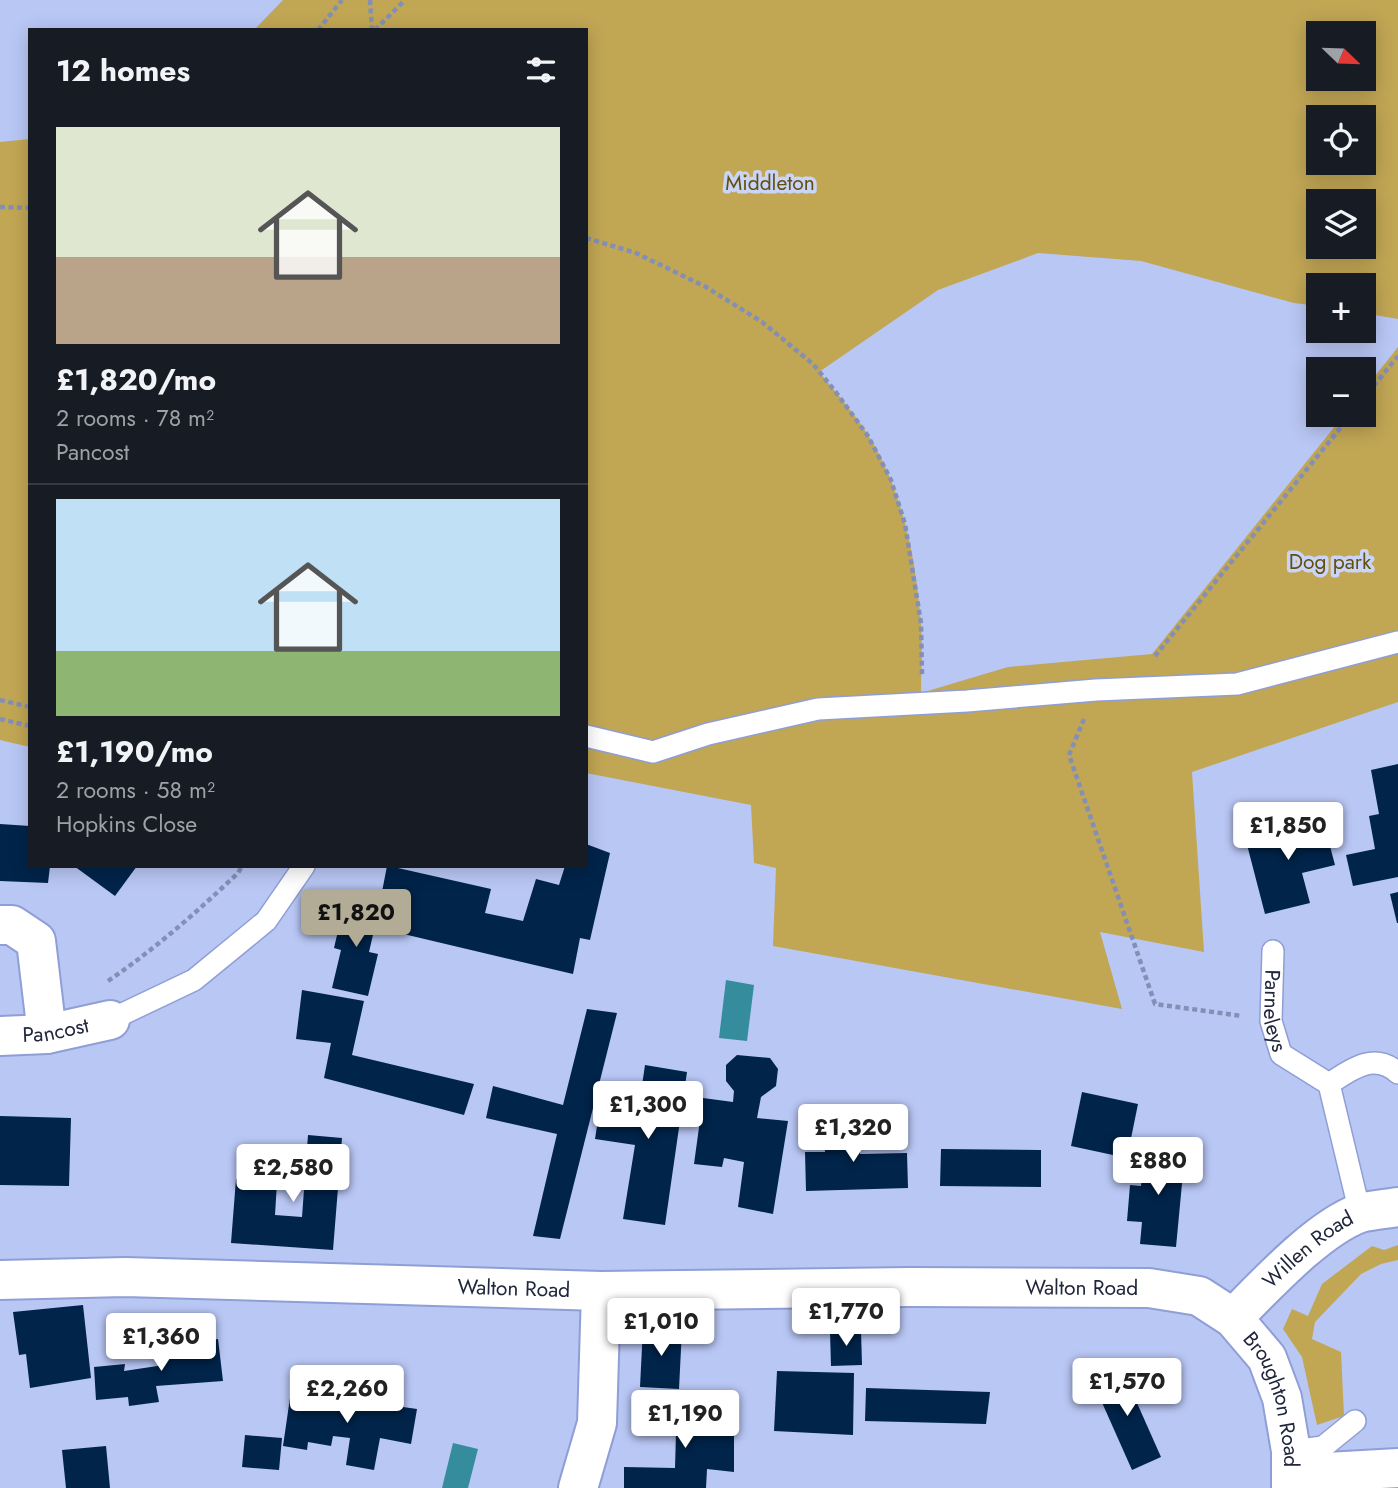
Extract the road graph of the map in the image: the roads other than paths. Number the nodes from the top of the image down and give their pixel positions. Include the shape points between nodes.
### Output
1 (1398, 642) edge
2 (588, 736) edge
3 (303, 868) edge
4 (0, 925) edge
5 (1273, 951) dead end
6 (106, 1002) joint
7 (47, 1034) junction
8 (0, 1036) edge
9 (1398, 1073) edge
10 (1329, 1084) junction
11 (1398, 1208) edge
12 (1360, 1213) junction
13 (0, 1280) edge
14 (601, 1291) junction
15 (1233, 1318) junction
16 (1355, 1421) dead end
17 (1398, 1468) edge
18 (1291, 1471) edge
19 (578, 1488) edge

1 - 2 lane via 1237,684 818,709 708,734 653,752
3 - 6 lane via 266,922 194,980
4 - 7 street via 12,925 36,941
5 - 10 lane, Parneleys via 1271,1021 1281,1054
6 - 7 street, Pancost
7 - 8 street, Pancost
9 - 10 lane via 1390,1065 1360,1063
10 - 12 lane
11 - 12 street, Willen Road
12 - 15 street, Willen Road via 1293,1259
13 - 14 street, Walton Road via 125,1277
14 - 15 street, Walton Road via 1149,1288 1199,1296
14 - 19 street via 597,1423
15 - 18 street, Broughton Road via 1267,1358 1282,1398
16 - 18 lane
17 - 18 street

